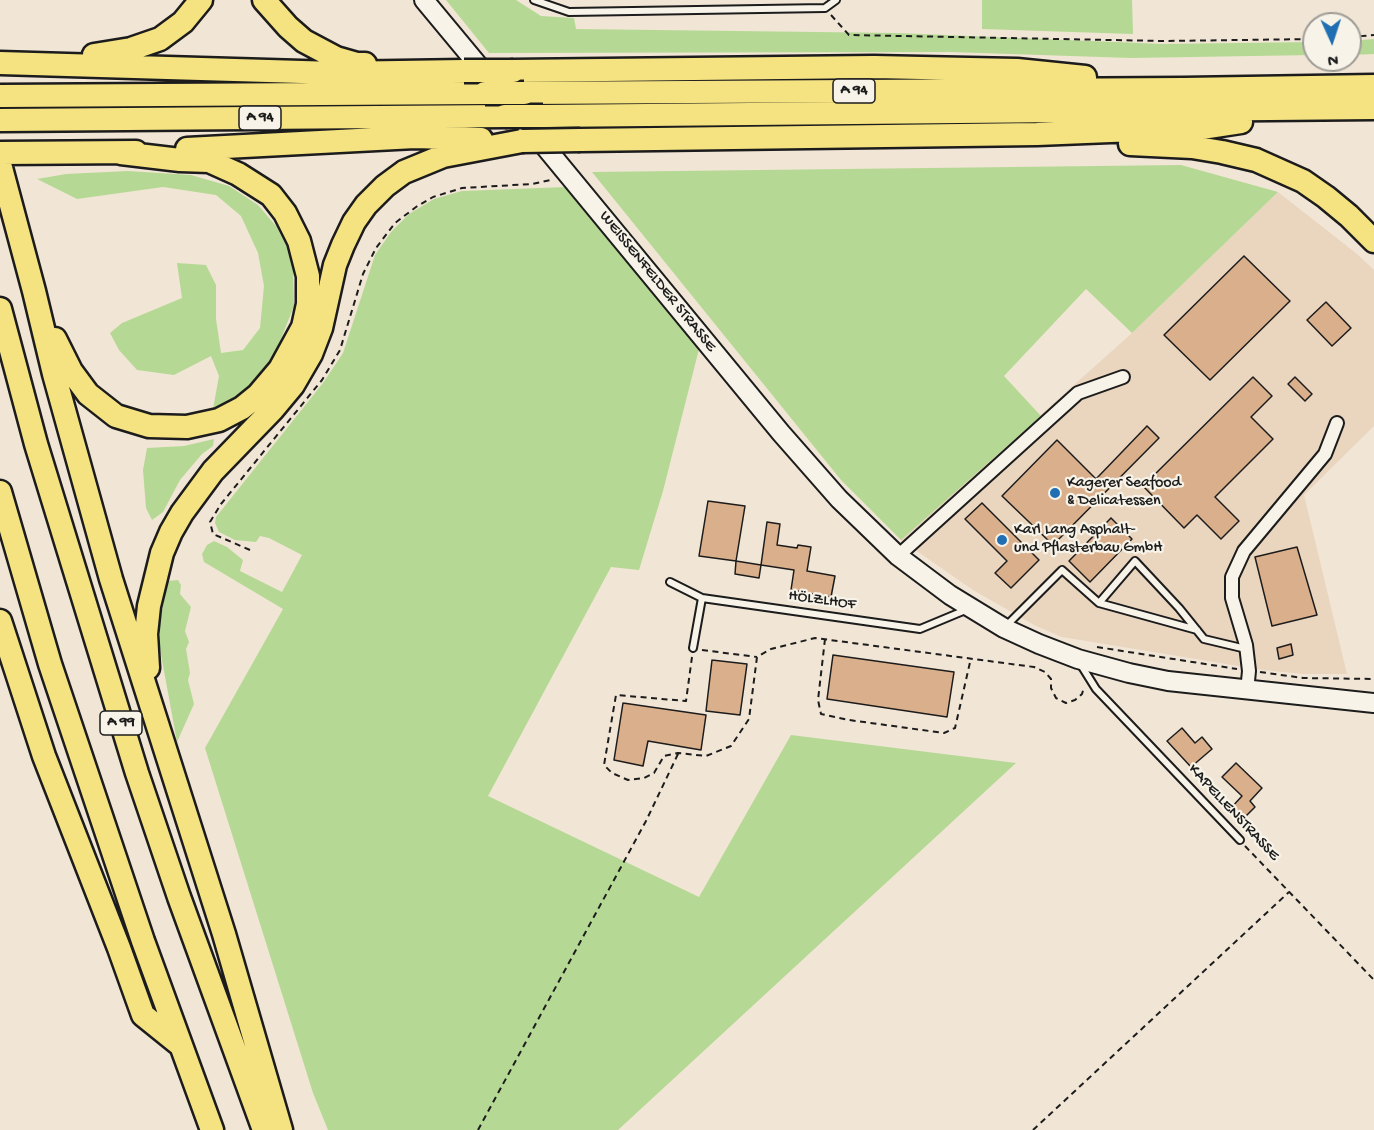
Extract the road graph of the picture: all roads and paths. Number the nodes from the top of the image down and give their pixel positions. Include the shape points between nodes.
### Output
1 (201, 0) edge
2 (264, 0) edge
3 (424, 0) edge
4 (836, 0) edge
5 (539, 1) edge
6 (825, 8) junction
7 (1302, 39) edge
8 (24, 62) junction
9 (0, 63) edge
10 (420, 71) junction
11 (1374, 86) edge
12 (1184, 89) junction
13 (4, 96) edge
14 (1374, 108) edge
15 (1327, 109) junction
16 (7, 120) edge
17 (984, 134) junction
18 (522, 141) junction
19 (0, 153) edge
20 (121, 153) junction
21 (0, 164) edge
22 (568, 174) junction
23 (1374, 241) edge
24 (34, 291) junction
25 (0, 309) edge
26 (1123, 377) dead end
27 (1337, 423) dead end
28 (0, 492) edge
29 (250, 550) dead end
30 (898, 556) junction
31 (670, 582) dead end
32 (702, 598) junction
33 (1099, 603) junction
34 (969, 609) junction
35 (0, 621) edge
36 (1004, 628) junction
37 (1197, 630) junction
38 (825, 639) junction
39 (1093, 646) dead end
40 (693, 648) junction
41 (1247, 649) junction
42 (758, 657) junction
43 (971, 658) junction
44 (1078, 659) junction
45 (1249, 671) junction
46 (1374, 679) edge
47 (1247, 691) junction
48 (1374, 703) edge
49 (153, 712) junction
50 (678, 753) junction
51 (1240, 840) joint
52 (1289, 892) junction
53 (1374, 980) edge
54 (180, 1045) junction
55 (212, 1130) edge
56 (264, 1130) edge
57 (281, 1130) edge
58 (477, 1130) edge
59 (1033, 1130) edge

1 - 8 highway via 183,22 160,39 98,55
2 - 10 highway via 304,41 336,58
3 - 22 street, WEISSENFELDER STRASSE
4 - 6 lane
5 - 6 lane via 568,12
6 - 7 path via 849,35 1164,41
8 - 9 highway
8 - 10 highway via 334,73
10 - 12 highway, bridge via 873,67 1017,70 1142,78
11 - 12 highway, A 94
12 - 13 highway, A 94, bridge
14 - 15 highway, A 94
15 - 16 highway, A 94, bridge
15 - 17 highway via 1208,127
17 - 18 highway, bridge
17 - 23 highway via 1015,145 1172,145 1256,160 1302,181 1349,216
18 - 20 highway via 415,137
18 - 49 highway via 443,156 404,172 354,222 335,265 311,354 293,385 197,491 162,553 146,634
19 - 20 highway
20 - 24 highway via 209,161 257,185 285,213 308,276 308,304 303,327 280,369 258,395 219,420 187,427 149,426 116,416 88,394 71,371 57,346 43,302
21 - 24 highway
22 - 29 path via 532,184 462,189 433,197 395,223 363,274 340,350 328,370 220,504 210,522 213,534
22 - 30 street, WEISSENFELDER STRASSE via 839,499
24 - 49 highway via 107,567
25 - 56 highway, A 99 via 39,456 134,762
26 - 30 street via 1078,393
27 - 41 street via 1325,454 1244,551 1232,577 1232,598
28 - 54 highway via 50,664
30 - 34 street, WEISSENFELDER STRASSE
31 - 32 lane, HÖLZLHOF
32 - 34 lane, HÖLZLHOF via 920,629
32 - 40 lane
33 - 36 lane via 1062,570
33 - 37 lane
33 - 37 lane via 1135,561
34 - 36 street, WEISSENFELDER STRASSE
35 - 54 highway via 44,756 143,1015
36 - 44 street, WEISSENFELDER STRASSE
37 - 41 lane via 1204,639
38 - 42 path via 771,649
38 - 43 path
38 - 43 path via 818,700 821,714 944,733 955,728
39 - 45 path
40 - 42 path
40 - 50 path via 686,701 616,695 604,765 628,780 644,778 654,773 664,756
41 - 45 street
42 - 50 path via 749,719 730,746 706,756
43 - 44 path via 1045,672 1056,698 1066,703 1082,694 1085,681
44 - 47 street, WEISSENFELDER STRASSE via 1168,681
44 - 51 lane, KAPELLENSTRASSE via 1096,689
45 - 46 path via 1303,678
45 - 47 street
47 - 48 street, WEISSENFELDER STRASSE
49 - 57 highway
50 - 58 path via 646,821
51 - 52 path, KAPELLENSTRASSE
52 - 53 path, KAPELLENSTRASSE
52 - 59 path
54 - 55 highway

